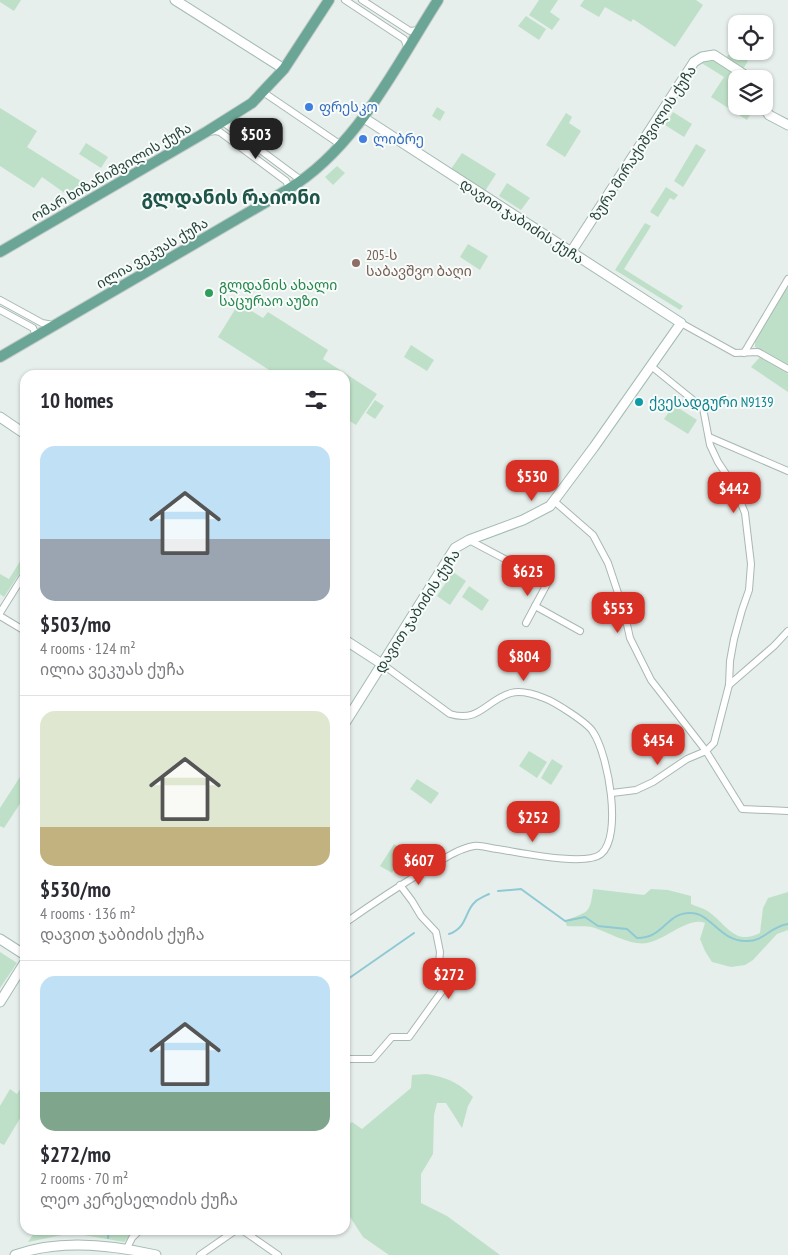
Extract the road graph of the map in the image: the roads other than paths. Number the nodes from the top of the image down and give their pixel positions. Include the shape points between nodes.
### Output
1 (175, 0) edge
2 (329, 0) edge
3 (345, 0) edge
4 (362, 0) edge
5 (438, 0) edge
6 (419, 30) junction
7 (408, 48) junction
8 (284, 69) junction
9 (737, 70) edge
10 (264, 92) junction
11 (771, 115) edge
12 (364, 118) junction
13 (223, 122) junction
14 (788, 126) edge
15 (206, 132) junction
16 (341, 145) junction
17 (302, 181) junction
18 (287, 190) junction
19 (0, 252) edge
20 (572, 252) junction
21 (788, 279) edge
22 (0, 300) edge
23 (0, 310) edge
24 (681, 323) junction
25 (55, 325) junction
26 (33, 338) junction
27 (744, 353) junction
28 (0, 357) edge
29 (651, 366) junction
30 (788, 369) edge
31 (0, 417) edge
32 (20, 431) edge
33 (709, 437) junction
34 (788, 472) edge
35 (554, 501) junction
36 (469, 540) junction
37 (20, 581) edge
38 (535, 606) junction
39 (0, 614) edge
40 (526, 622) dead end
41 (20, 628) edge
42 (580, 631) dead end
43 (788, 631) edge
44 (350, 643) edge
45 (382, 664) junction
46 (729, 685) junction
47 (350, 715) edge
48 (706, 751) junction
49 (612, 793) junction
50 (788, 811) edge
51 (400, 885) junction
52 (350, 920) edge
53 (0, 939) edge
54 (20, 952) edge
55 (20, 970) edge
56 (0, 1002) edge
57 (350, 1059) edge
58 (135, 1235) edge
59 (229, 1235) edge
60 (249, 1235) edge
61 (127, 1248) junction
62 (16, 1255) edge
63 (156, 1255) edge
64 (200, 1255) edge
65 (278, 1255) edge

1 - 8 street
2 - 8 main road, ომარ ხიზანიშვილის ქუჩა
3 - 7 street via 404,40
4 - 6 street via 410,31
5 - 6 main road, ილია ვეკუას ქუჩა
6 - 7 main road, ილია ვეკუას ქუჩა
7 - 12 main road, ილია ვეკუას ქუჩა
8 - 10 main road, ომარ ხიზანიშვილის ქუჩა
9 - 20 street, ზურა მირაქიშვილის ქუჩა via 714,55 694,62
10 - 13 main road, ომარ ხიზანიშვილის ქუჩა
10 - 16 street
11 - 14 street
12 - 16 main road, ილია ვეკუას ქუჩა
12 - 20 street, დავით ჯაბიძის ქუჩა
13 - 15 main road, ომარ ხიზანიშვილის ქუჩა
13 - 17 street
15 - 18 street via 220,132 286,181
15 - 19 main road, ომარ ხიზანიშვილის ქუჩა
16 - 17 main road, ილია ვეკუას ქუჩა
17 - 18 main road, ილია ვეკუას ქუჩა
18 - 25 main road, ილია ვეკუას ქუჩა
20 - 24 street, დავით ჯაბიძის ქუჩა
21 - 27 street
22 - 25 street via 42,323
23 - 26 street via 33,328
24 - 27 street, დავით ჯაბიძის ქუჩა via 735,353
24 - 29 street, დავით ჯაბიძის ქუჩა
25 - 26 main road, ილია ვეკუას ქუჩა
26 - 28 main road, ილია ვეკუას ქუჩა
27 - 30 street, დავით ჯაბიძის ქუჩა via 758,352
29 - 33 street via 703,408
29 - 35 street, დავით ჯაბიძის ქუჩა
31 - 32 street
33 - 34 street
33 - 46 street via 718,462 734,486 745,513 750,564 749,590 730,661
35 - 36 street, დავით ჯაბიძის ქუჩა via 523,520
35 - 48 street via 593,535 608,563 636,653 651,680
36 - 38 street via 548,582
36 - 45 street, დავით ჯაბიძის ქუჩა via 454,548
37 - 39 street
38 - 40 street
38 - 42 street
39 - 41 street
43 - 46 street
44 - 45 street
45 - 47 street, დავით ჯაბიძის ქუჩა
45 - 49 street via 450,714 460,717 479,713 511,693 532,693 547,699 594,732
46 - 48 street via 714,743
48 - 49 street via 636,790
48 - 50 street via 742,809
49 - 51 street via 610,835 608,845 600,855 576,860 477,846 463,848
51 - 52 street
51 - 57 street via 436,932 442,992 409,1037 392,1037 373,1059
53 - 54 street
55 - 56 street
58 - 61 street
59 - 64 street
60 - 65 street
61 - 62 street via 58,1246
61 - 63 street

